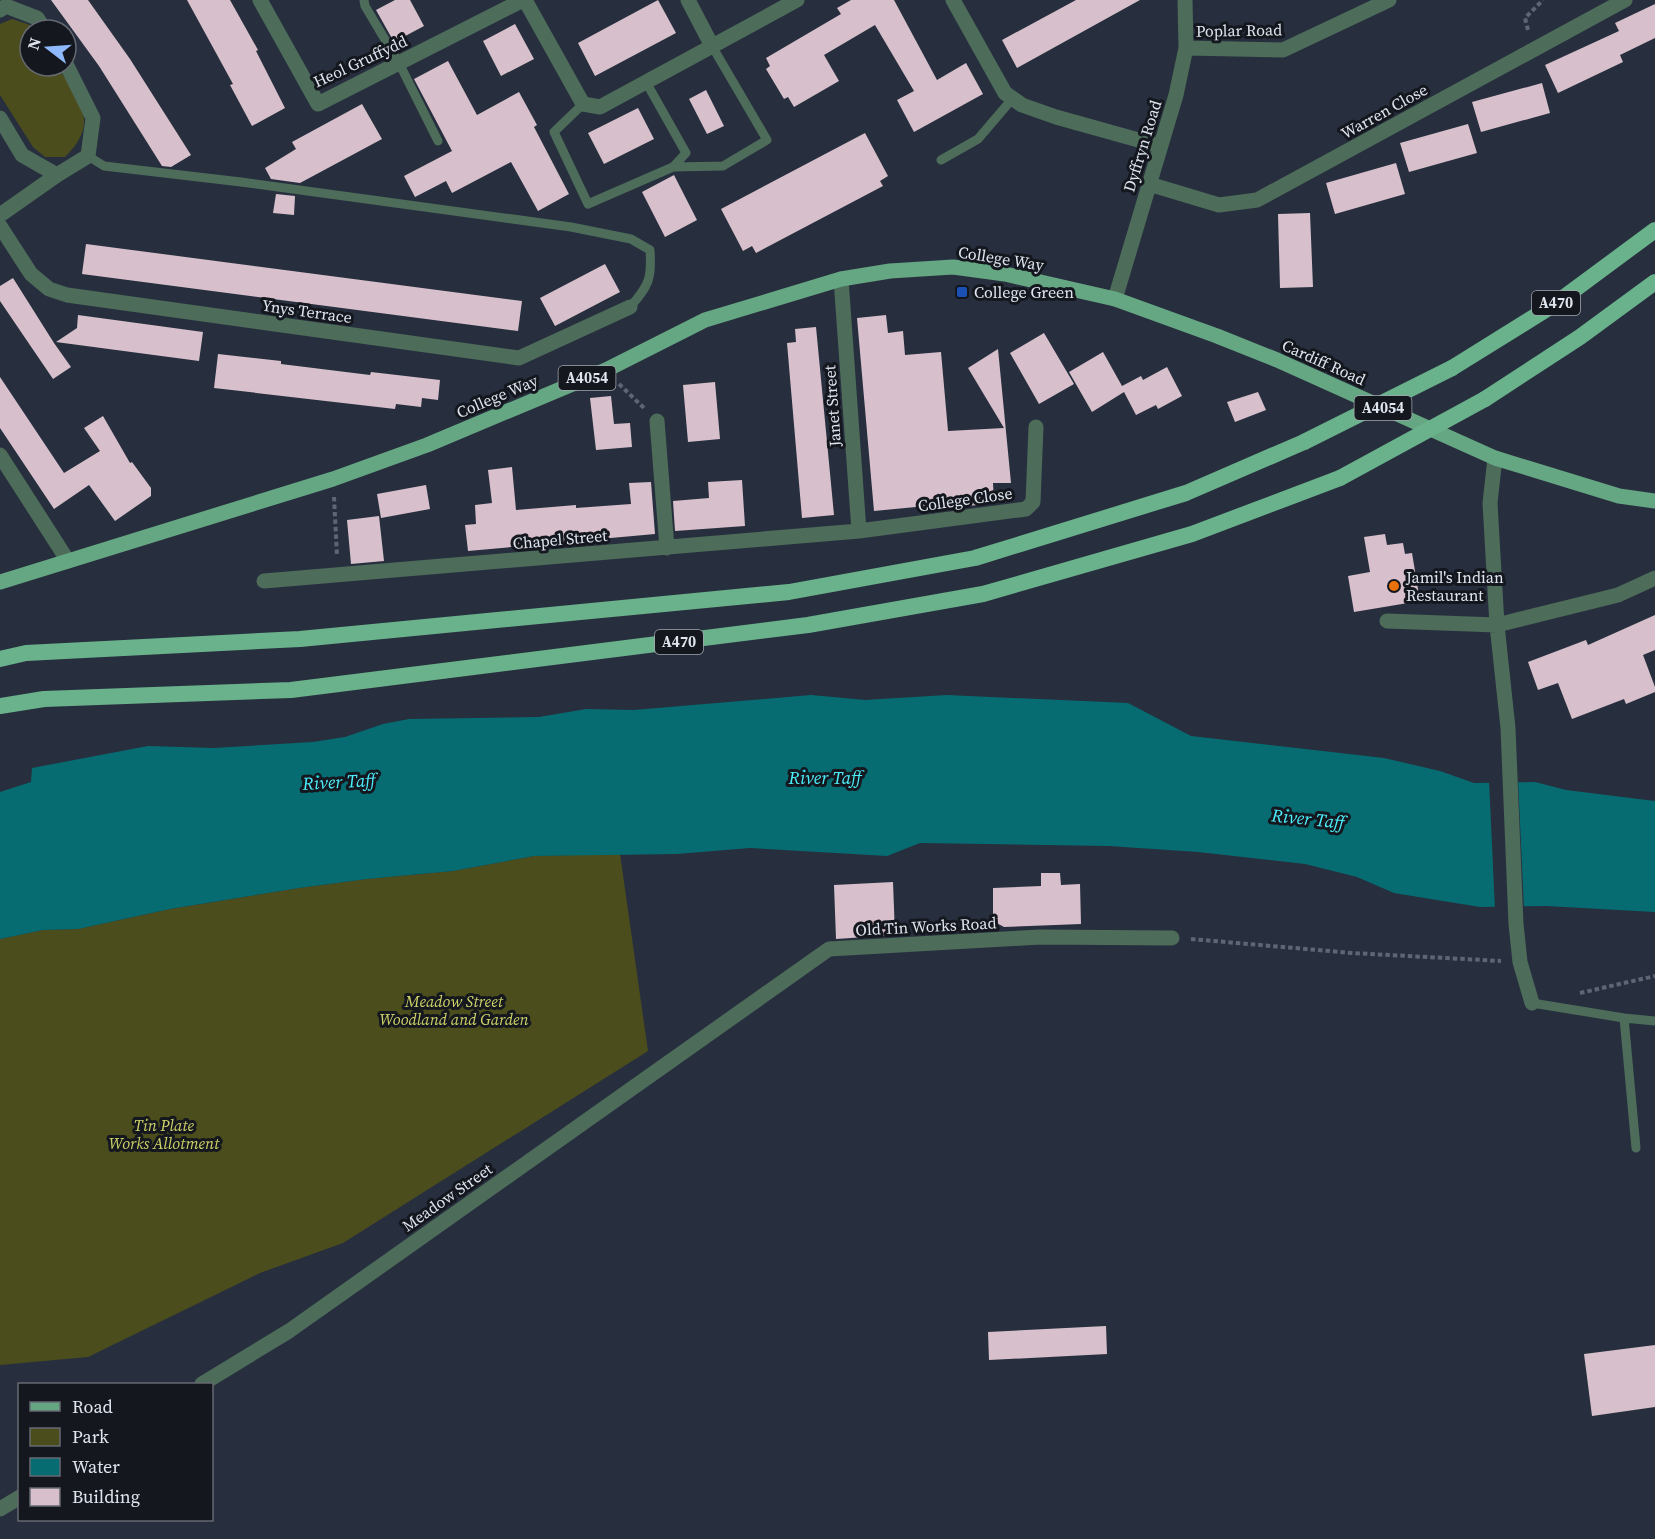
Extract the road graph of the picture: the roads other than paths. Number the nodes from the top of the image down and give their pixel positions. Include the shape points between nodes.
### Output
1 (260, 0) edge
2 (364, 0) edge
3 (524, 0) edge
4 (688, 0) edge
5 (797, 0) edge
6 (953, 0) edge
7 (1185, 0) edge
8 (1389, 0) edge
9 (1625, 0) edge
10 (0, 10) edge
11 (37, 18) edge
12 (712, 46) junction
13 (1186, 48) junction
14 (399, 63) junction
15 (73, 78) edge
16 (646, 82) junction
17 (1013, 98) junction
18 (583, 104) junction
19 (0, 118) edge
20 (438, 141) dead end
21 (1160, 146) junction
22 (88, 156) junction
23 (940, 160) dead end
24 (673, 167) junction
25 (57, 175) junction
26 (1149, 184) junction
27 (0, 215) edge
28 (0, 226) edge
29 (1655, 230) edge
30 (841, 279) junction
31 (1655, 282) edge
32 (1115, 299) junction
33 (630, 307) joint
34 (657, 421) road end
35 (1036, 427) dead end
36 (0, 455) edge
37 (1495, 458) junction
38 (1655, 501) edge
39 (859, 531) junction
40 (667, 548) junction
41 (68, 561) junction
42 (1655, 578) edge
43 (264, 581) dead end
44 (0, 582) edge
45 (1387, 621) dead end
46 (1497, 625) junction
47 (0, 659) edge
48 (0, 706) edge
49 (1172, 938) road end
50 (1532, 1003) joint
51 (1624, 1018) junction
52 (1655, 1021) edge
53 (709, 1034) joint
54 (1636, 1148) dead end
55 (204, 1383) edge
56 (18, 1498) edge
57 (0, 1509) edge

1 - 14 street, Heol Gruffydd via 318,104
2 - 14 lane
3 - 14 street, Heol Gruffydd
3 - 18 street, Heol Gruffydd
4 - 12 street
5 - 12 street
6 - 17 street via 1005,93
7 - 13 street, Dyffryn Road
8 - 13 street, Poplar Road via 1283,50
9 - 26 street, Warren Close via 1257,200 1219,205
10 - 11 street via 6,6
12 - 16 street
12 - 24 lane via 767,140 723,166
13 - 21 street, Dyffryn Road
14 - 20 lane
15 - 22 street via 93,118
16 - 18 street via 600,107
16 - 24 lane via 686,153
17 - 21 street via 1056,117
17 - 23 lane via 978,140
18 - 24 lane via 554,132 588,204
19 - 25 street via 22,155
21 - 26 street, Dyffryn Road
22 - 25 street
22 - 33 lane via 104,166 536,222 631,239 650,250 652,273 645,291
25 - 27 street
26 - 32 street, Dyffryn Road
28 - 33 street, Ynys Terrace via 31,274 49,289 67,295 519,358
29 - 47 highway, A470, bridge via 1555,304 1452,368 1304,442 1186,493 975,558 789,592 300,639 26,653
30 - 32 main road, College Way / A4054 via 953,267 1005,274
30 - 39 street, Janet Street
30 - 41 main road, College Way / A4054 via 705,320 606,370 427,445 333,479
31 - 48 highway, A470, bridge via 1485,399 1340,478 1192,534 983,594 808,626 291,690 44,699
32 - 37 main road, Cardiff Road / A4054 via 1277,360
34 - 40 street
35 - 39 street, College Close via 1033,502 1029,507
36 - 41 street
37 - 38 main road, Cardiff Road / A4054 via 1619,496
37 - 46 street via 1490,503
39 - 40 street, Chapel Street
40 - 43 street, Chapel Street
41 - 44 main road, A4054
42 - 46 street via 1617,595
45 - 46 street
46 - 50 street via 1508,728 1516,924 1520,962
49 - 53 street, Old Tin Works Road via 1040,937 829,949
50 - 51 lane
51 - 52 lane
51 - 54 lane
53 - 55 street, Meadow Street via 289,1331
56 - 57 street

